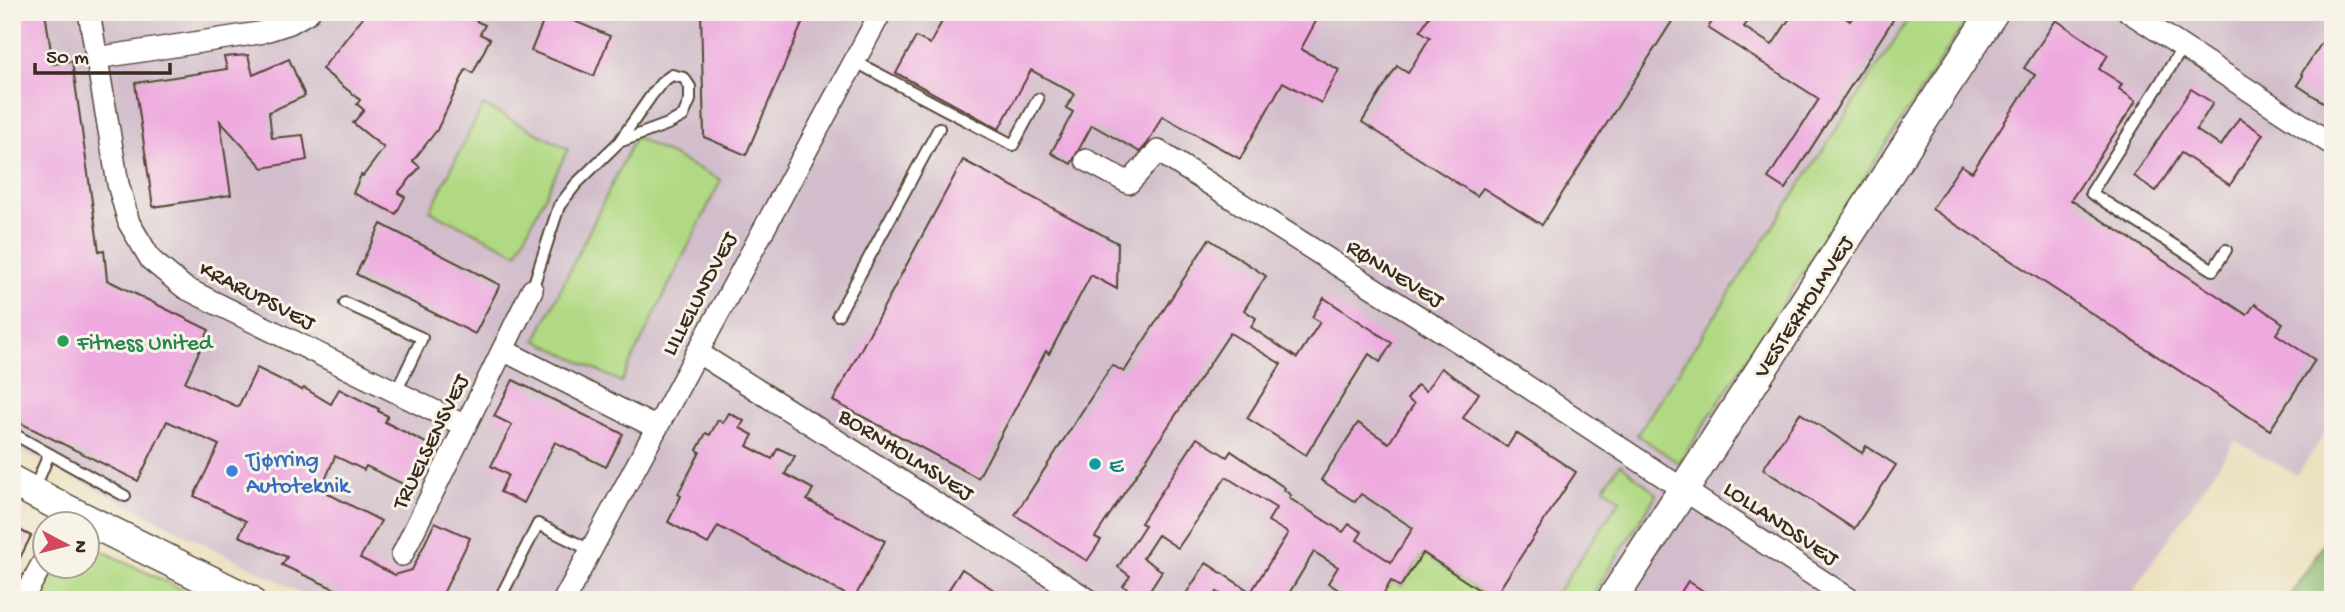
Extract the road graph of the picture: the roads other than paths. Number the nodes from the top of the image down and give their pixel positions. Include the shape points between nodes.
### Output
1 (89, 12) edge
2 (309, 12) edge
3 (881, 12) edge
4 (1993, 12) edge
5 (2129, 12) edge
6 (2182, 47) junction
7 (96, 58) junction
8 (854, 61) junction
9 (1038, 99) dead end
10 (939, 128) dead end
11 (619, 142) junction
12 (2333, 145) edge
13 (1086, 160) dead end
14 (2226, 250) dead end
15 (532, 290) joint
16 (345, 303) dead end
17 (838, 315) dead end
18 (503, 350) junction
19 (697, 352) junction
20 (396, 392) junction
21 (465, 426) junction
22 (655, 427) junction
23 (12, 433) edge
24 (49, 454) junction
25 (23, 486) edge
26 (1683, 490) junction
27 (125, 496) dead end
28 (56, 510) edge
29 (102, 534) edge
30 (590, 550) junction
31 (402, 555) dead end
32 (33, 580) edge
33 (22, 600) edge
34 (249, 600) edge
35 (499, 600) edge
36 (564, 600) edge
37 (1089, 600) edge
38 (1612, 600) edge
39 (1852, 600) edge

1 - 7 street, KRARUPSVEJ
2 - 7 street via 259,33
3 - 8 street, LILLELUNDVEJ
4 - 26 street, VESTERHOLMVEJ
5 - 6 street
6 - 12 street
6 - 14 lane via 2091,193 2213,270
7 - 20 street, KRARUPSVEJ via 118,184 129,223 151,260 184,288
8 - 9 lane via 1013,145
8 - 19 street, LILLELUNDVEJ
10 - 17 lane
11 - 11 lane, TRUELSENSVEJ via 683,116 690,100 684,78 673,75 662,82
11 - 15 lane, TRUELSENSVEJ via 559,206
13 - 26 street, RØNNEVEJ via 1129,183 1158,151
15 - 18 street, TRUELSENSVEJ
16 - 20 lane via 422,338
18 - 21 street, TRUELSENSVEJ
18 - 22 street
19 - 22 street, LILLELUNDVEJ
19 - 37 street, BORNHOLMSVEJ
20 - 21 street, KRARUPSVEJ
21 - 31 street, TRUELSENSVEJ
22 - 30 street, LILLELUNDVEJ
23 - 24 lane
24 - 25 lane
24 - 27 lane
25 - 28 street
26 - 38 street, VESTERHOLMVEJ
26 - 39 street, LOLLANDSVEJ
29 - 34 street
30 - 35 lane via 538,524
30 - 36 street, LILLELUNDVEJ
32 - 33 street

